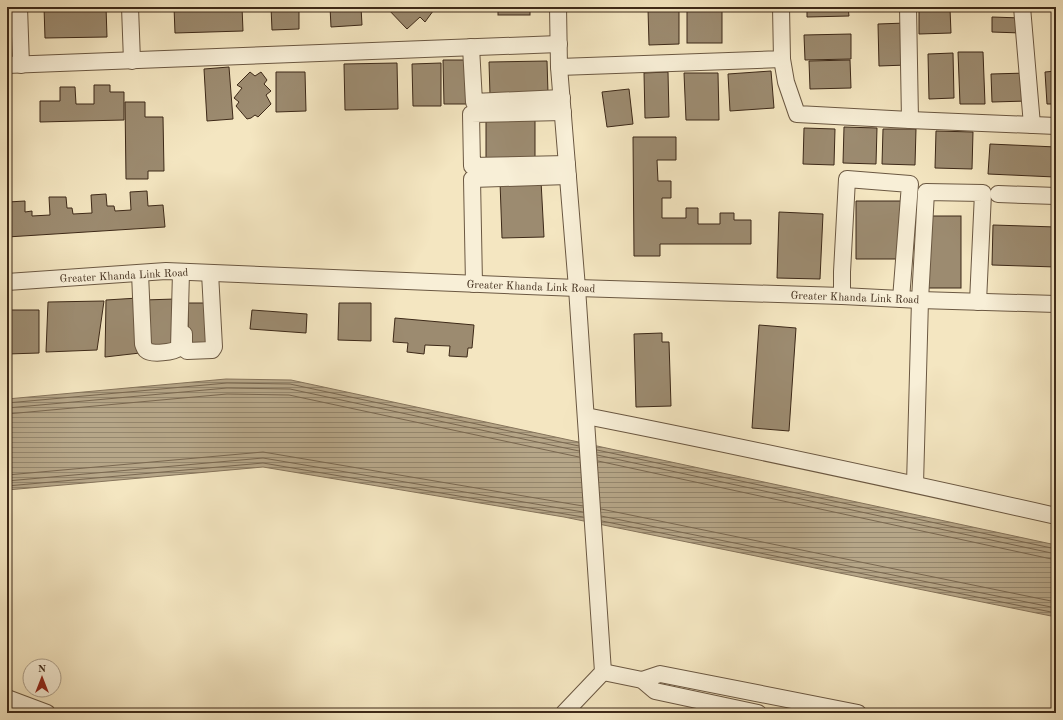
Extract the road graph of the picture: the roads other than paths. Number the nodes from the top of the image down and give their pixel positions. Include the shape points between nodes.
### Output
1 (19, 7) edge
2 (130, 7) edge
3 (558, 7) edge
4 (781, 7) edge
5 (908, 7) edge
6 (1022, 7) edge
7 (558, 44) junction
8 (471, 47) junction
9 (782, 59) junction
10 (132, 62) junction
11 (14, 65) edge
12 (559, 68) junction
13 (562, 105) junction
14 (910, 120) junction
15 (1032, 125) junction
16 (1056, 126) edge
17 (568, 170) junction
18 (998, 194) dead end
19 (1056, 196) edge
20 (183, 272) junction
21 (140, 273) junction
22 (210, 273) junction
23 (7, 282) edge
24 (474, 284) junction
25 (577, 288) junction
26 (842, 296) junction
27 (901, 299) junction
28 (920, 300) junction
29 (978, 302) junction
30 (1056, 304) edge
31 (586, 416) junction
32 (915, 484) junction
33 (1056, 516) edge
34 (603, 672) junction
35 (642, 680) junction
36 (7, 698) edge
37 (47, 713) edge
38 (564, 713) edge
39 (758, 713) edge
40 (858, 713) edge

1 - 11 street
2 - 10 street
3 - 7 street
4 - 9 street
5 - 14 street
6 - 15 street
7 - 8 street
7 - 12 street
8 - 10 street
8 - 13 street via 474,102
9 - 12 street
9 - 14 street via 786,82 797,114
10 - 11 street
12 - 13 street
13 - 17 street
13 - 17 street via 471,114 472,166
14 - 15 street
15 - 16 street
17 - 24 street via 472,179
17 - 25 street
18 - 19 street
20 - 21 street, Greater Khanda Link Road
20 - 21 street via 179,348 175,351 155,352 145,350 143,344
20 - 22 street, Greater Khanda Link Road
20 - 22 street via 184,348 187,351 212,350 214,347
21 - 23 street, Greater Khanda Link Road
22 - 24 street, Greater Khanda Link Road
24 - 25 street, Greater Khanda Link Road
25 - 26 street, Greater Khanda Link Road
25 - 31 street
26 - 27 street, Greater Khanda Link Road
26 - 27 street via 847,179 910,184
27 - 28 street, Greater Khanda Link Road
28 - 29 street, Greater Khanda Link Road
28 - 29 street via 926,192 983,193
28 - 32 street
29 - 30 street, Greater Khanda Link Road
31 - 32 street
31 - 34 street
32 - 33 street
34 - 35 street
34 - 38 street
35 - 39 street via 655,691
35 - 40 street via 660,674
36 - 37 street

